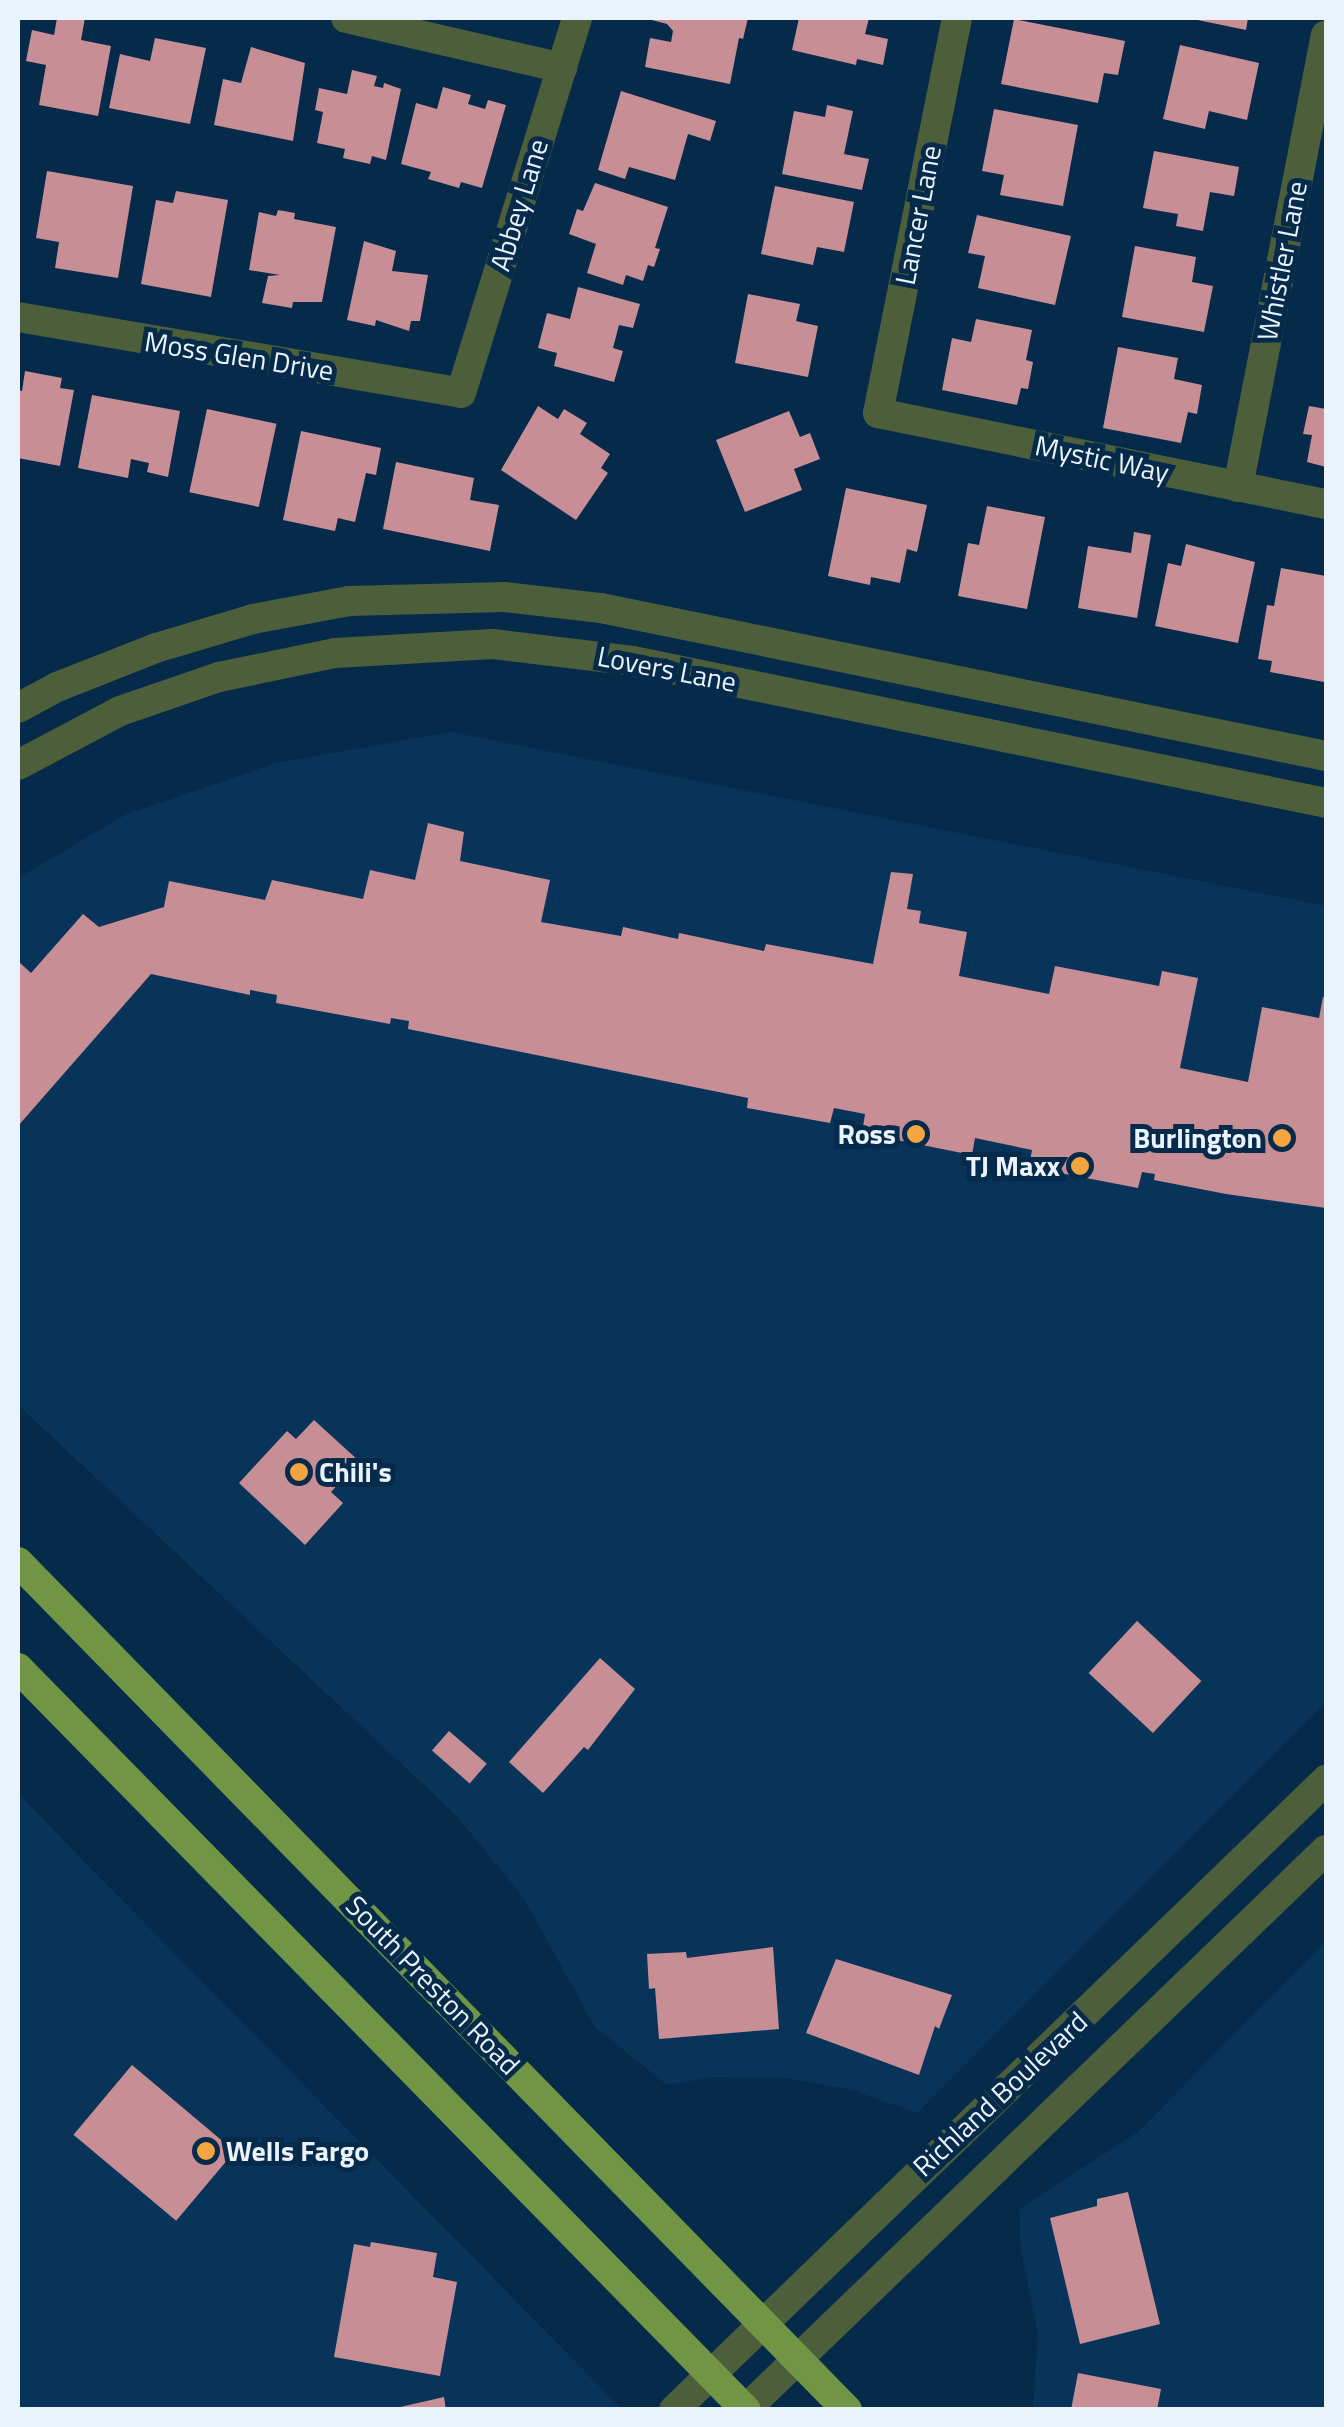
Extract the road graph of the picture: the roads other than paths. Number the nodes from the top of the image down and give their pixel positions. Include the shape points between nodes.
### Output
1 (346, 18) edge
2 (577, 18) edge
3 (958, 18) edge
4 (1326, 36) edge
5 (562, 68) junction
6 (18, 317) edge
7 (461, 393) joint
8 (878, 413) joint
9 (1238, 486) junction
10 (1326, 504) edge
11 (18, 708) edge
12 (1326, 756) edge
13 (18, 764) edge
14 (1326, 802) edge
15 (18, 1562) edge
16 (18, 1668) edge
17 (1326, 1780) edge
18 (1326, 1850) edge
19 (1168, 1937) junction
20 (1200, 1970) junction
21 (762, 2325) junction
22 (797, 2359) junction
23 (711, 2374) junction
24 (746, 2409) edge
25 (674, 2410) edge
26 (847, 2410) edge

1 - 5 street
2 - 5 street, Abbey Lane
3 - 8 street, Lancer Lane
4 - 9 street, Whistler Lane
5 - 7 street, Abbey Lane
6 - 7 street, Moss Glen Drive
8 - 9 street, Mystic Way
9 - 10 street, Mystic Way
11 - 12 street, Lovers Lane via 156,648 253,618 349,601 464,596 601,608
13 - 14 street, Lovers Lane via 120,711 219,678 335,653 493,644 633,661
15 - 21 main road, South Preston Road
16 - 23 main road
17 - 19 street, Richland Boulevard
18 - 20 street, Richland Boulevard
19 - 20 street
19 - 21 street, Richland Boulevard
20 - 22 street, Richland Boulevard
21 - 22 main road, South Preston Road
21 - 23 street, Richland Boulevard
22 - 24 street, Richland Boulevard
22 - 26 main road, South Preston Road
23 - 24 main road
23 - 25 street, Richland Boulevard

